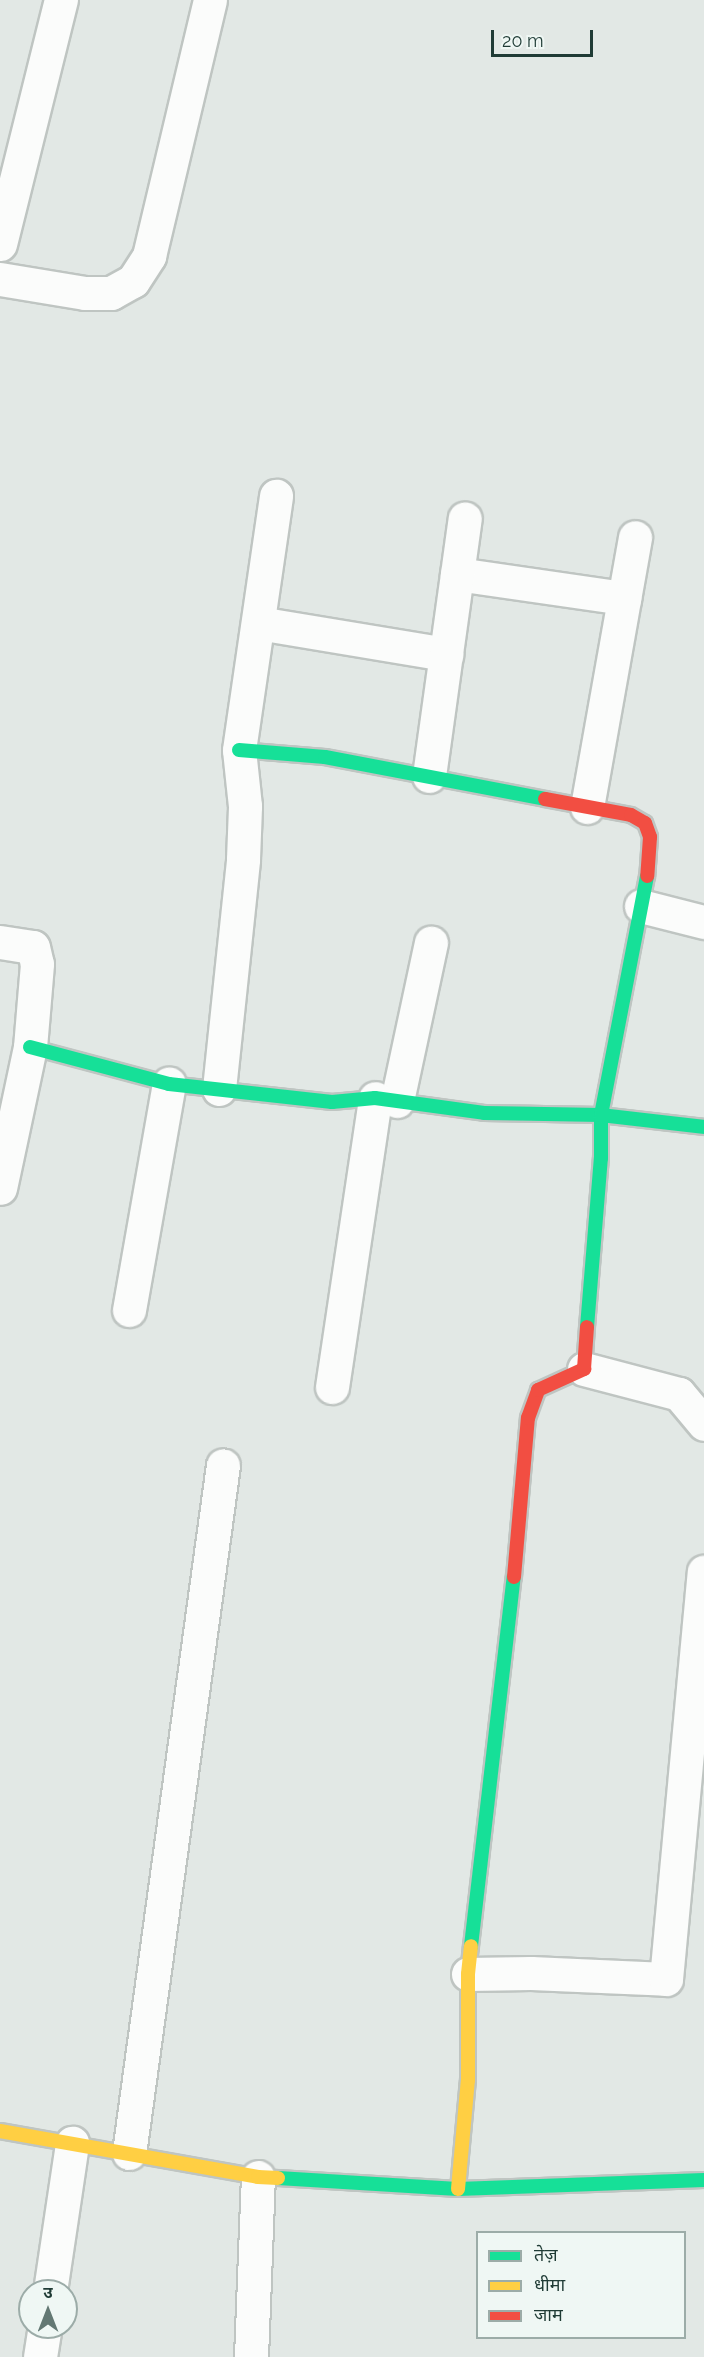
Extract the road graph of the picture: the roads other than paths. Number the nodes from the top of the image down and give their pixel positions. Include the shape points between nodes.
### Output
1 (61, 0) edge
2 (210, 0) edge
3 (0, 244) edge
4 (0, 279) edge
5 (276, 496) dead end
6 (465, 518) dead end
7 (635, 537) dead end
8 (457, 574) junction
9 (624, 598) junction
10 (258, 623) junction
11 (446, 654) junction
12 (239, 750) junction
13 (429, 776) junction
14 (588, 807) junction
15 (641, 906) junction
16 (704, 922) edge
17 (0, 942) edge
18 (431, 943) dead end
19 (30, 1047) junction
20 (169, 1084) junction
21 (219, 1089) junction
22 (386, 1099) junction
23 (601, 1114) junction
24 (704, 1127) edge
25 (0, 1188) edge
26 (129, 1310) dead end
27 (584, 1369) junction
28 (332, 1387) dead end
29 (704, 1424) edge
30 (223, 1465) dead end
31 (704, 1572) edge
32 (468, 1974) junction
33 (0, 2131) edge
34 (72, 2143) junction
35 (129, 2153) junction
36 (258, 2176) junction
37 (704, 2180) edge
38 (458, 2189) junction
39 (52, 2279) edge
40 (43, 2339) edge
41 (40, 2357) edge
42 (251, 2357) edge

1 - 3 street
2 - 4 street via 149,256 133,281 111,293 85,293
5 - 10 street
6 - 8 street
7 - 9 street
8 - 9 street
8 - 11 street
9 - 14 street
10 - 11 street
10 - 12 street
11 - 13 street
12 - 13 street via 325,756
12 - 21 street via 245,806 243,859
13 - 14 street
14 - 15 street via 631,815 645,824 650,837 650,863
15 - 16 street
15 - 23 street
17 - 19 street via 33,947 37,964
18 - 22 street
19 - 20 street
19 - 25 street
20 - 21 street
20 - 26 street
21 - 22 street via 332,1102
22 - 23 street via 484,1113
22 - 28 street
23 - 24 street
23 - 27 street
27 - 29 street via 680,1394
27 - 32 street via 538,1390 528,1418 508,1642
30 - 35 street
31 - 32 street via 666,1979
32 - 38 street via 468,2080
33 - 34 street
34 - 35 street
34 - 39 street
35 - 36 street
36 - 38 street
36 - 42 street
37 - 38 street
40 - 41 street

